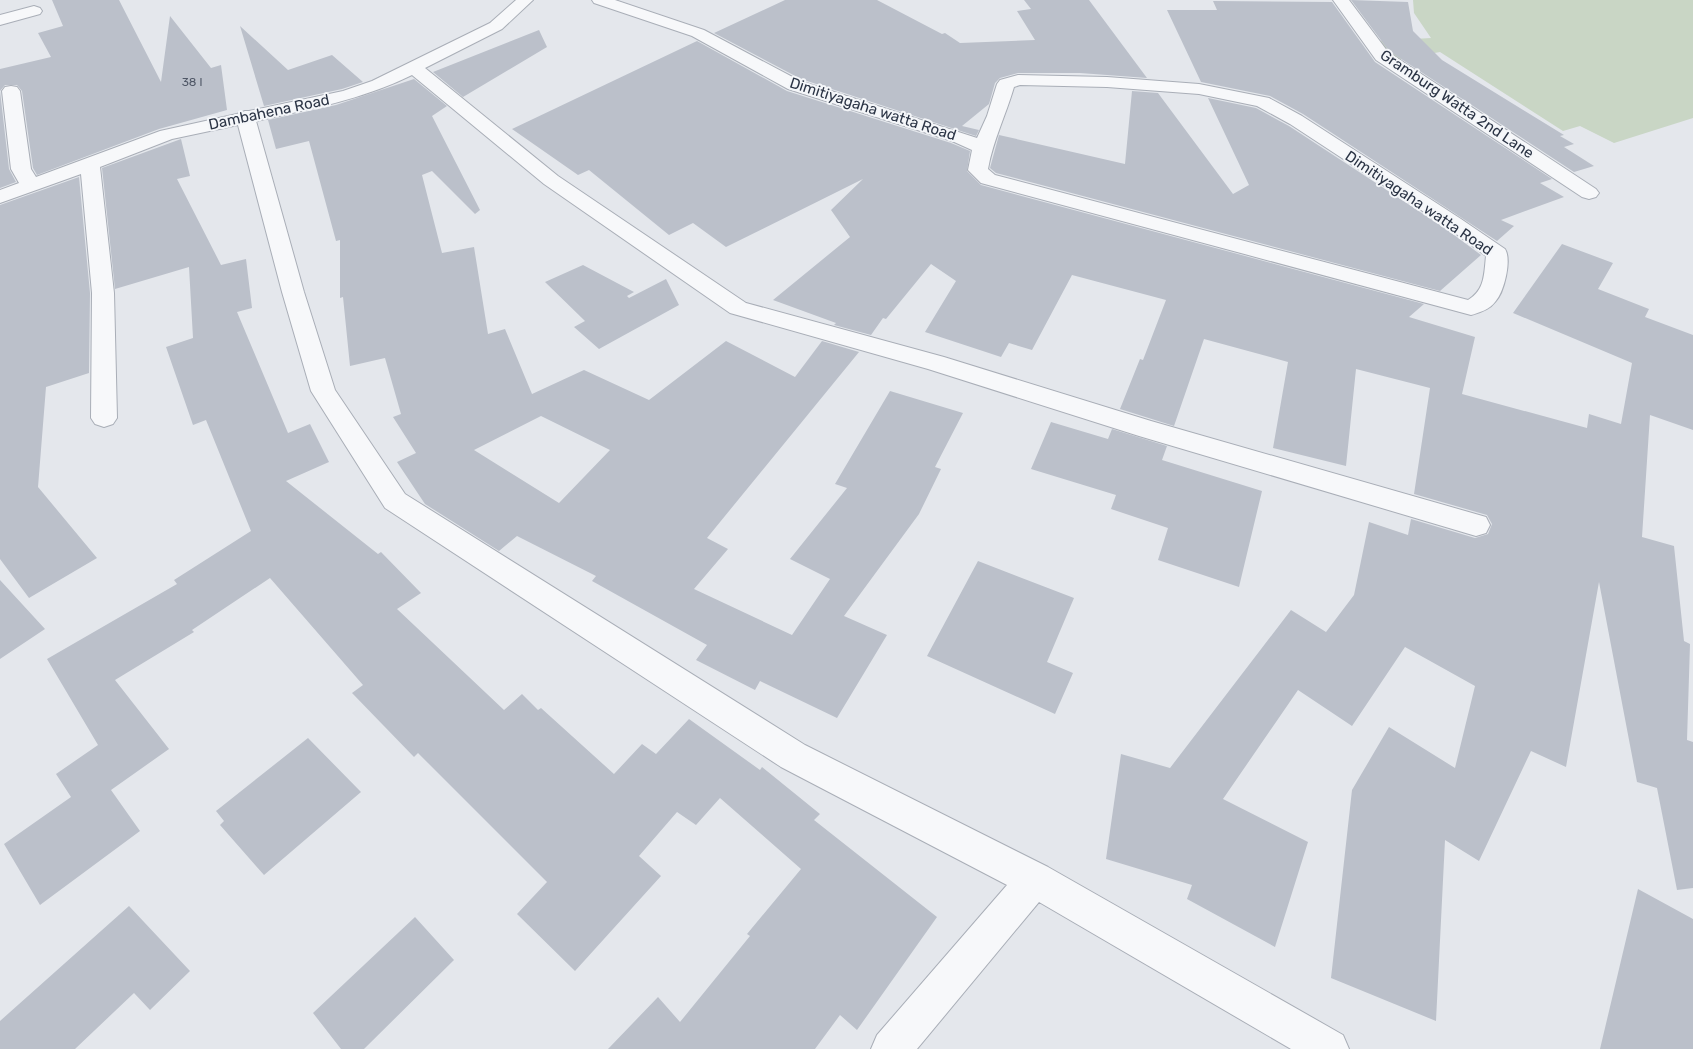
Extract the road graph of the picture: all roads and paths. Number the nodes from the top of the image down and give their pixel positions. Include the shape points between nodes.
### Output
1 (525, 0) edge
2 (600, 0) edge
3 (1341, 0) edge
4 (34, 11) dead end
5 (0, 20) edge
6 (414, 68) junction
7 (11, 91) dead end
8 (245, 116) junction
9 (982, 147) junction
10 (90, 164) junction
11 (32, 186) junction
12 (1589, 193) dead end
13 (0, 197) edge
14 (104, 418) dead end
15 (1476, 526) dead end
16 (1035, 880) junction
17 (890, 1049) edge
18 (1329, 1049) edge

1 - 6 street, Dambahena Road via 496,26
2 - 9 street, Dimitiyagaha watta Road via 698,32 794,85
3 - 12 street, Gramburg Watta 2nd Lane via 1382,56
4 - 5 street
6 - 8 street, Dambahena Road via 348,95
6 - 15 street via 551,180 738,308 936,363
7 - 11 street via 21,169
8 - 10 street, Dambahena Road via 167,135
8 - 16 street via 323,391 395,501 793,756
9 - 9 street, Dimitiyagaha watta Road via 978,170 988,179 1470,308 1487,298 1495,277 1497,254 1296,120 1263,102 1199,89 1018,80 1006,84
10 - 11 street, Dambahena Road
10 - 14 street via 103,293
11 - 13 street, Dambahena Road
16 - 17 street
16 - 18 street

